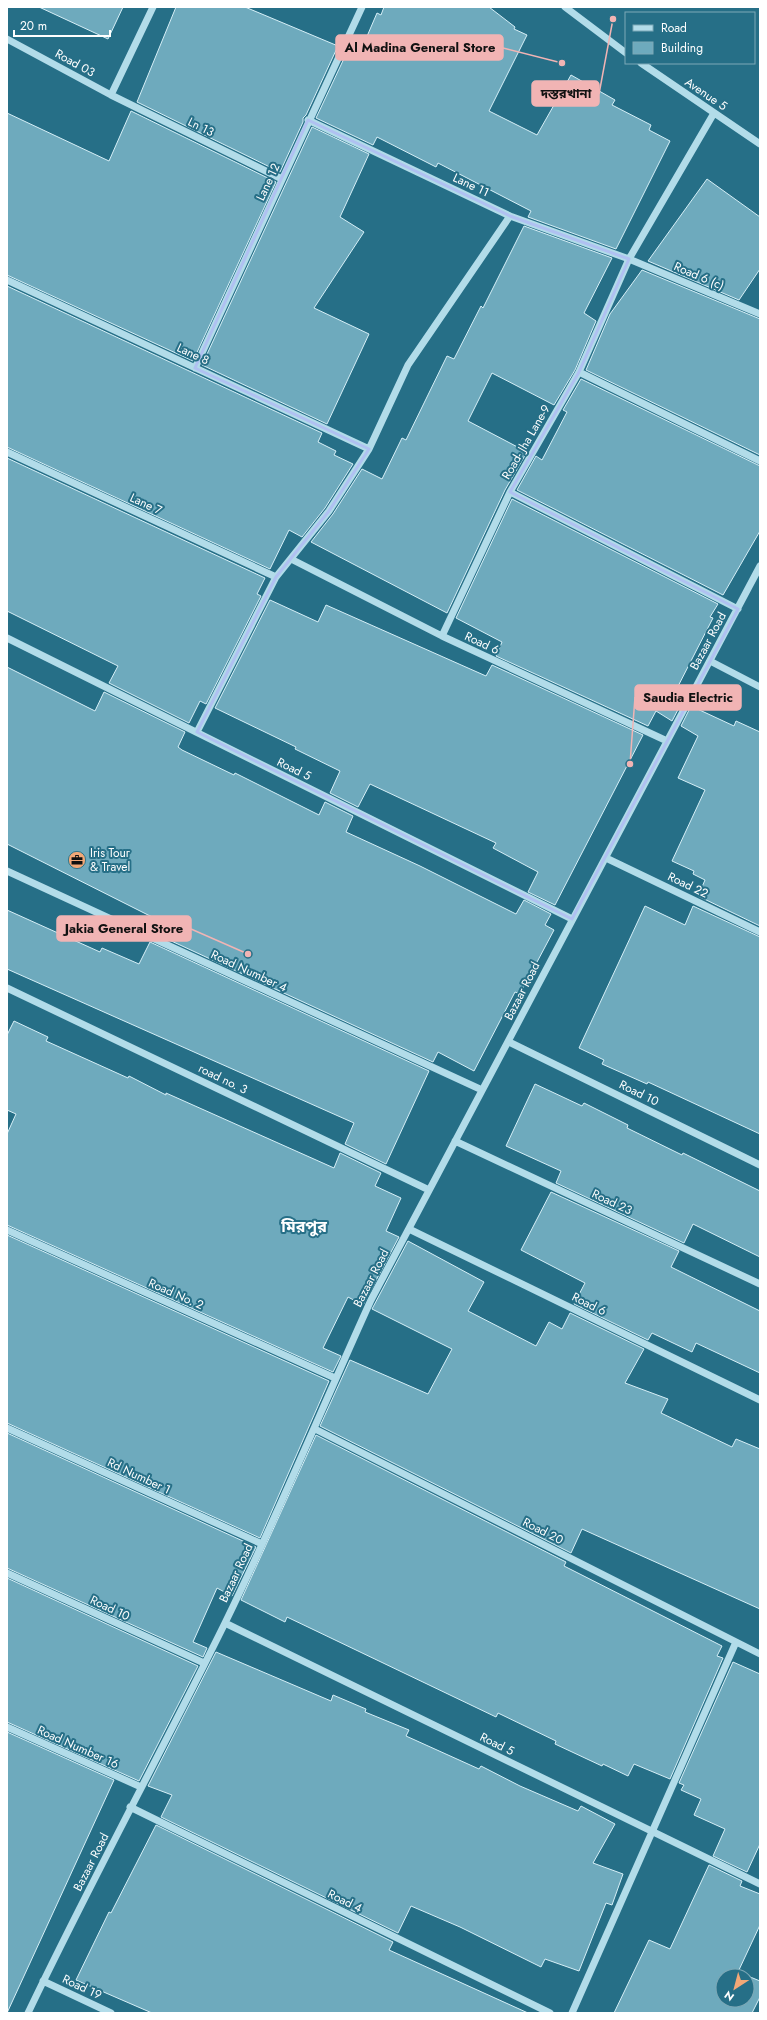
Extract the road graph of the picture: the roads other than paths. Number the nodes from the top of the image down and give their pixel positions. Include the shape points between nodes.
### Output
1 (153, 7) edge
2 (362, 7) edge
3 (565, 7) edge
4 (7, 39) edge
5 (625, 52) edge
6 (642, 64) edge
7 (111, 95) junction
8 (714, 113) junction
9 (308, 120) junction
10 (760, 144) edge
11 (282, 179) junction
12 (510, 216) junction
13 (629, 259) junction
14 (7, 280) edge
15 (760, 314) edge
16 (195, 368) junction
17 (579, 372) junction
18 (369, 449) junction
19 (7, 452) edge
20 (760, 461) edge
21 (510, 492) junction
22 (290, 558) junction
23 (760, 566) edge
24 (276, 577) junction
25 (738, 609) junction
26 (442, 636) junction
27 (7, 638) edge
28 (710, 661) junction
29 (760, 688) edge
30 (197, 732) junction
31 (667, 741) junction
32 (606, 858) junction
33 (7, 871) edge
34 (572, 919) junction
35 (760, 932) edge
36 (7, 988) edge
37 (508, 1042) junction
38 (482, 1090) junction
39 (455, 1141) junction
40 (760, 1165) edge
41 (429, 1190) junction
42 (409, 1229) junction
43 (7, 1230) edge
44 (760, 1284) edge
45 (336, 1378) junction
46 (760, 1400) edge
47 (7, 1428) edge
48 (315, 1429) junction
49 (262, 1544) junction
50 (7, 1573) edge
51 (225, 1623) junction
52 (736, 1642) junction
53 (760, 1654) edge
54 (204, 1663) junction
55 (7, 1727) edge
56 (141, 1787) junction
57 (130, 1807) junction
58 (652, 1832) junction
59 (760, 1884) edge
60 (43, 1981) junction
61 (28, 2013) edge
62 (111, 2013) edge
63 (550, 2013) edge
64 (572, 2013) edge

1 - 7 street
2 - 9 street, Lane 12
3 - 5 street
4 - 7 street, Road 03
6 - 8 street, Avenue 5
7 - 11 street, Ln 13
8 - 10 street, Avenue 5
8 - 13 street, Road- Jha Lane-9
9 - 11 street, Lane 12
9 - 12 street, Lane 11
11 - 16 street, Lane 12
12 - 13 street, Lane 11
12 - 18 street via 408,365
13 - 15 street, Road 6 (c)
13 - 17 street, Road- Jha Lane-9
14 - 16 street, Lane 8
16 - 18 street, Lane 8
17 - 20 street
17 - 21 street, Road- Jha Lane-9
18 - 22 street via 329,511
19 - 24 street, Lane 7
21 - 25 street
21 - 26 street, Road- Jha Lane-9
22 - 24 street
22 - 26 street, Road 6
23 - 25 street, Bazaar Road
24 - 30 street
25 - 28 street, Bazaar Road
26 - 31 street, Road 6
27 - 30 street, Road 5
28 - 29 street
28 - 31 street, Bazaar Road
30 - 34 street, Road 5
31 - 32 street, Bazaar Road
32 - 34 street, Bazaar Road
32 - 35 street, Road 22
33 - 38 street, Road Number 4
34 - 37 street, Bazaar Road
36 - 41 street, road no. 3
37 - 38 street, Bazaar Road
37 - 40 street, Road 10
38 - 39 street, Bazaar Road
39 - 41 street, Bazaar Road
39 - 44 street, Road 23
41 - 42 street, Bazaar Road
42 - 45 street, Bazaar Road via 371,1300
42 - 46 street, Road 6
43 - 45 street, Road No. 2
45 - 48 street, Bazaar Road
47 - 49 street, Rd Number 1
48 - 49 street, Bazaar Road
48 - 52 street, Road 20
49 - 51 street, Bazaar Road
50 - 54 street, Road 10
51 - 54 street, Bazaar Road
51 - 58 street, Road 5
52 - 53 street, Road 20
52 - 58 street
54 - 56 street, Bazaar Road
55 - 56 street, Road Number 16
56 - 57 street, Bazaar Road
57 - 60 street, Bazaar Road
57 - 63 street, Road 4
58 - 59 street, Road 5
58 - 64 street
60 - 61 street, Bazaar Road
60 - 62 street, Road 19

